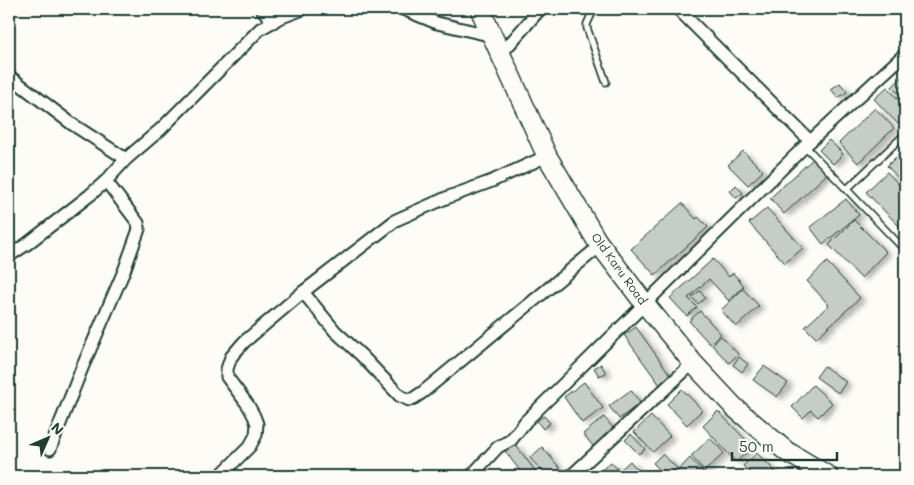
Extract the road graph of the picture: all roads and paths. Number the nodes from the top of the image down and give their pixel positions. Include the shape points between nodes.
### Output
1 (262, 9) edge
2 (303, 9) edge
3 (404, 9) edge
4 (480, 9) edge
5 (540, 9) edge
6 (594, 9) edge
7 (678, 9) edge
8 (273, 22) junction
9 (493, 36) junction
10 (501, 54) junction
11 (905, 54) edge
12 (9, 76) edge
13 (606, 82) dead end
14 (902, 137) dead end
15 (808, 143) junction
16 (548, 156) junction
17 (126, 159) junction
18 (106, 181) junction
19 (847, 189) junction
20 (899, 244) dead end
21 (601, 245) junction
22 (9, 256) edge
23 (302, 292) junction
24 (645, 304) junction
25 (693, 363) junction
26 (50, 449) dead end
27 (220, 476) edge
28 (471, 476) edge
29 (571, 476) edge
30 (828, 476) edge

1 - 8 street
2 - 8 street
3 - 9 street via 437,23
4 - 9 main road, Old Karu Road
5 - 10 street
6 - 13 lane via 587,28
7 - 15 street
8 - 17 street via 260,29 161,129
9 - 10 main road, Old Karu Road
10 - 16 main road, Old Karu Road
11 - 15 street
12 - 17 street via 72,124
14 - 19 lane
15 - 19 lane
15 - 24 street
16 - 21 main road, Old Karu Road
16 - 23 street via 396,220
17 - 18 street
18 - 22 street
18 - 26 street via 138,223 138,229 124,271
19 - 20 lane
21 - 23 street via 423,392 409,400 400,396 335,331
21 - 24 main road, Old Karu Road
23 - 27 street via 231,356 227,377 254,416 256,436
24 - 25 main road, Old Karu Road
24 - 28 street
25 - 29 street
25 - 30 main road, Old Karu Road via 735,408 786,451

